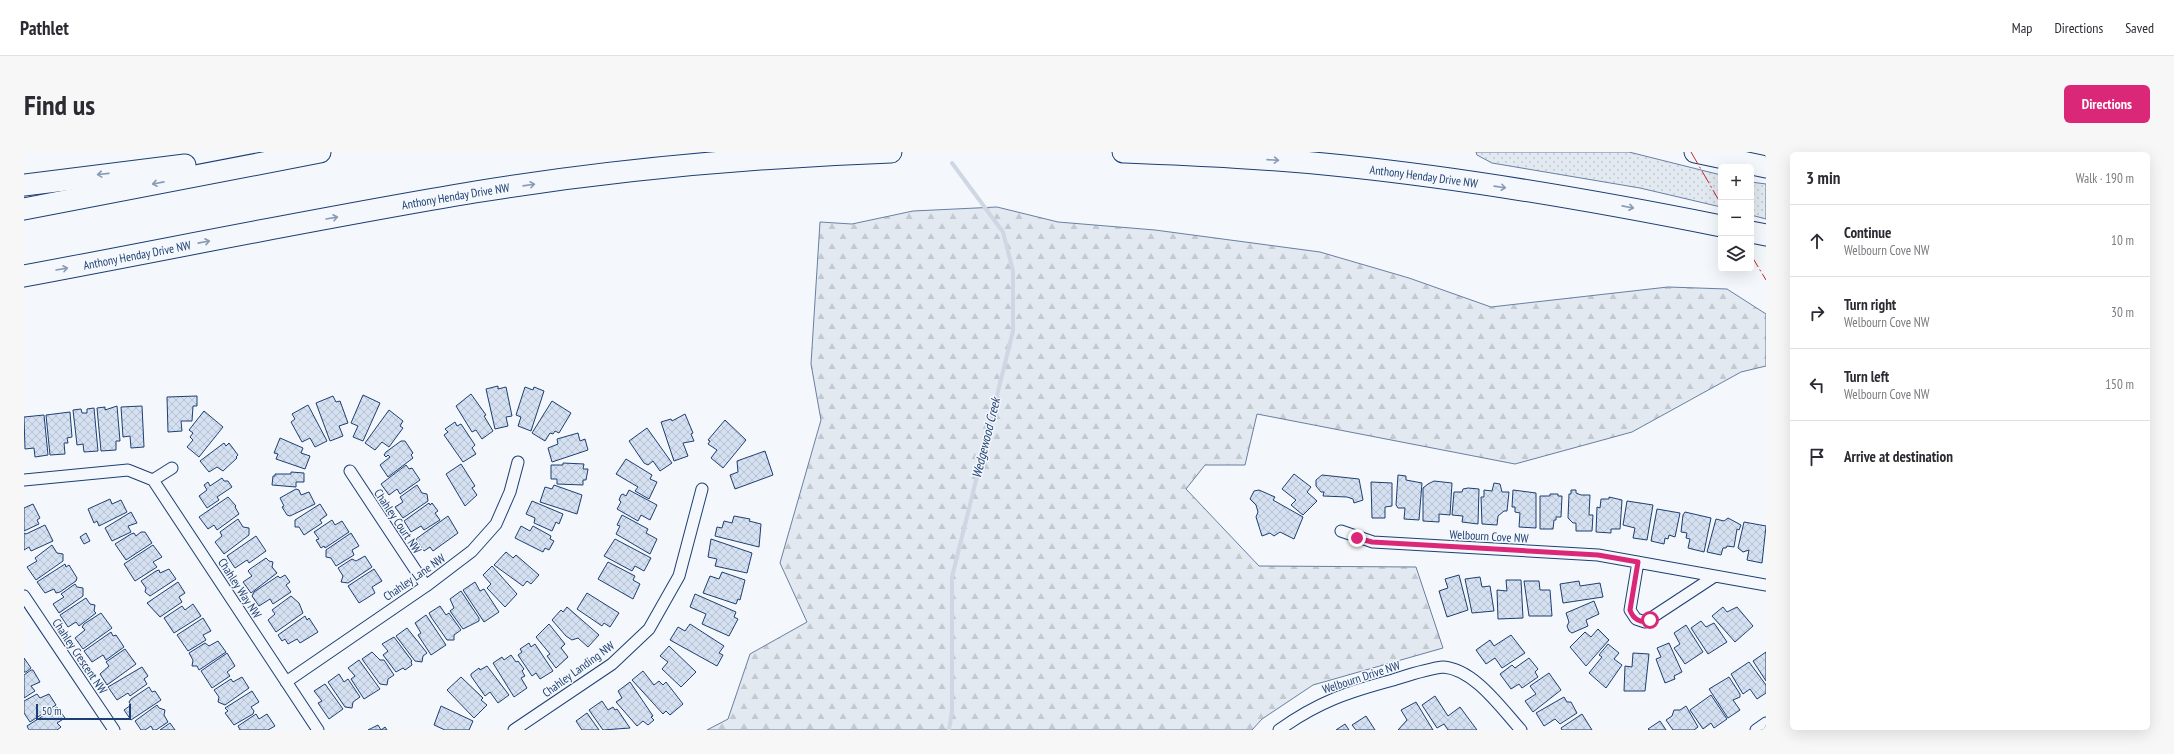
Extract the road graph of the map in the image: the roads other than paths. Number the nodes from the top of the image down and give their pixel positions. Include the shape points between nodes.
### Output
1 (309, 152) edge
2 (320, 152) edge
3 (891, 152) edge
4 (1123, 152) edge
5 (1695, 152) edge
6 (1766, 167) edge
7 (24, 185) edge
8 (24, 209) edge
9 (1718, 225) edge
10 (1754, 233) edge
11 (1766, 235) edge
12 (24, 276) edge
13 (518, 462) dead end
14 (172, 468) dead end
15 (350, 471) dead end
16 (24, 480) edge
17 (152, 480) junction
18 (702, 489) dead end
19 (1340, 531) dead end
20 (1638, 562) junction
21 (1715, 576) junction
22 (1766, 585) edge
23 (426, 586) junction
24 (24, 596) edge
25 (286, 682) junction
26 (1766, 723) edge
27 (114, 730) edge
28 (318, 730) edge
29 (514, 730) edge
30 (1279, 730) edge
31 (1521, 730) edge
32 (1756, 730) edge

1 -> 7 highway
2 -> 8 highway
12 -> 3 highway, Anthony Henday Drive NW via 476,192 723,162
4 -> 9 highway, Anthony Henday Drive NW via 1218,156 1344,166 1593,200
5 - 6 highway
10 - 11 highway
13 - 23 street, Chahley Lane NW via 510,492 496,524 472,551
14 - 17 street
15 - 23 street, Chahley Court NW
16 - 17 street via 128,470
17 - 25 street, Chahley Way NW
18 - 29 street, Chahley Landing NW via 679,576 649,629 612,664
19 - 20 street, Welbourn Cove NW via 1372,542 1598,555
20 - 21 street, Welbourn Cove NW
20 - 21 street via 1630,610 1636,619 1645,622
21 - 22 street, Welbourn Cove NW
23 - 25 street, Chahley Lane NW
24 - 27 street, Chahley Crescent NW
25 - 28 street, Chahley Way NW
26 - 32 street
30 - 31 street, Welbourn Drive NW via 1312,708 1341,695 1434,668 1457,668 1475,681

